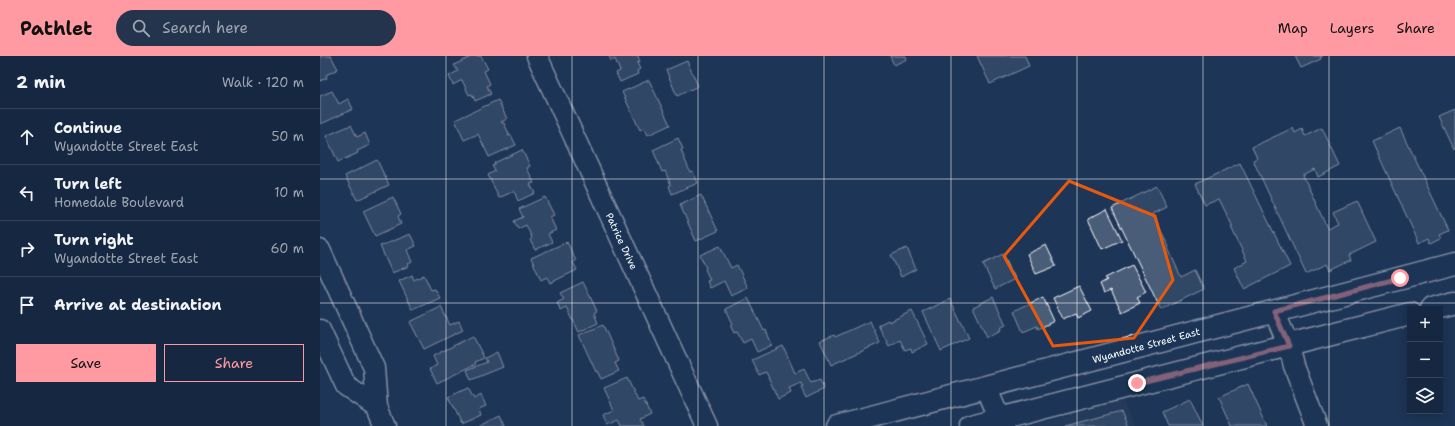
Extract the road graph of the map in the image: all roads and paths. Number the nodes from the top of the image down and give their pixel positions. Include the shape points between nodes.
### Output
1 (537, 56) edge
2 (320, 250) edge
3 (1455, 264) edge
4 (1455, 303) edge
5 (1443, 306) edge
6 (1274, 311) junction
7 (1407, 315) edge
8 (320, 330) edge
9 (1289, 346) junction
10 (986, 387) junction
11 (377, 407) junction
12 (1002, 422) edge
13 (385, 426) edge
14 (707, 426) edge
15 (837, 426) edge
16 (971, 426) edge
17 (1317, 426) edge

1 - 14 street, Patrice Drive
2 - 11 street via 374,368
3 - 6 main road, Wyandotte Street East
4 - 5 main road
6 - 9 street
6 - 10 main road, Wyandotte Street East
7 - 9 main road
8 - 11 street via 346,386
9 - 12 main road
9 - 17 street
10 - 12 street
10 - 15 main road, Wyandotte Street East
11 - 13 street
12 - 16 main road

